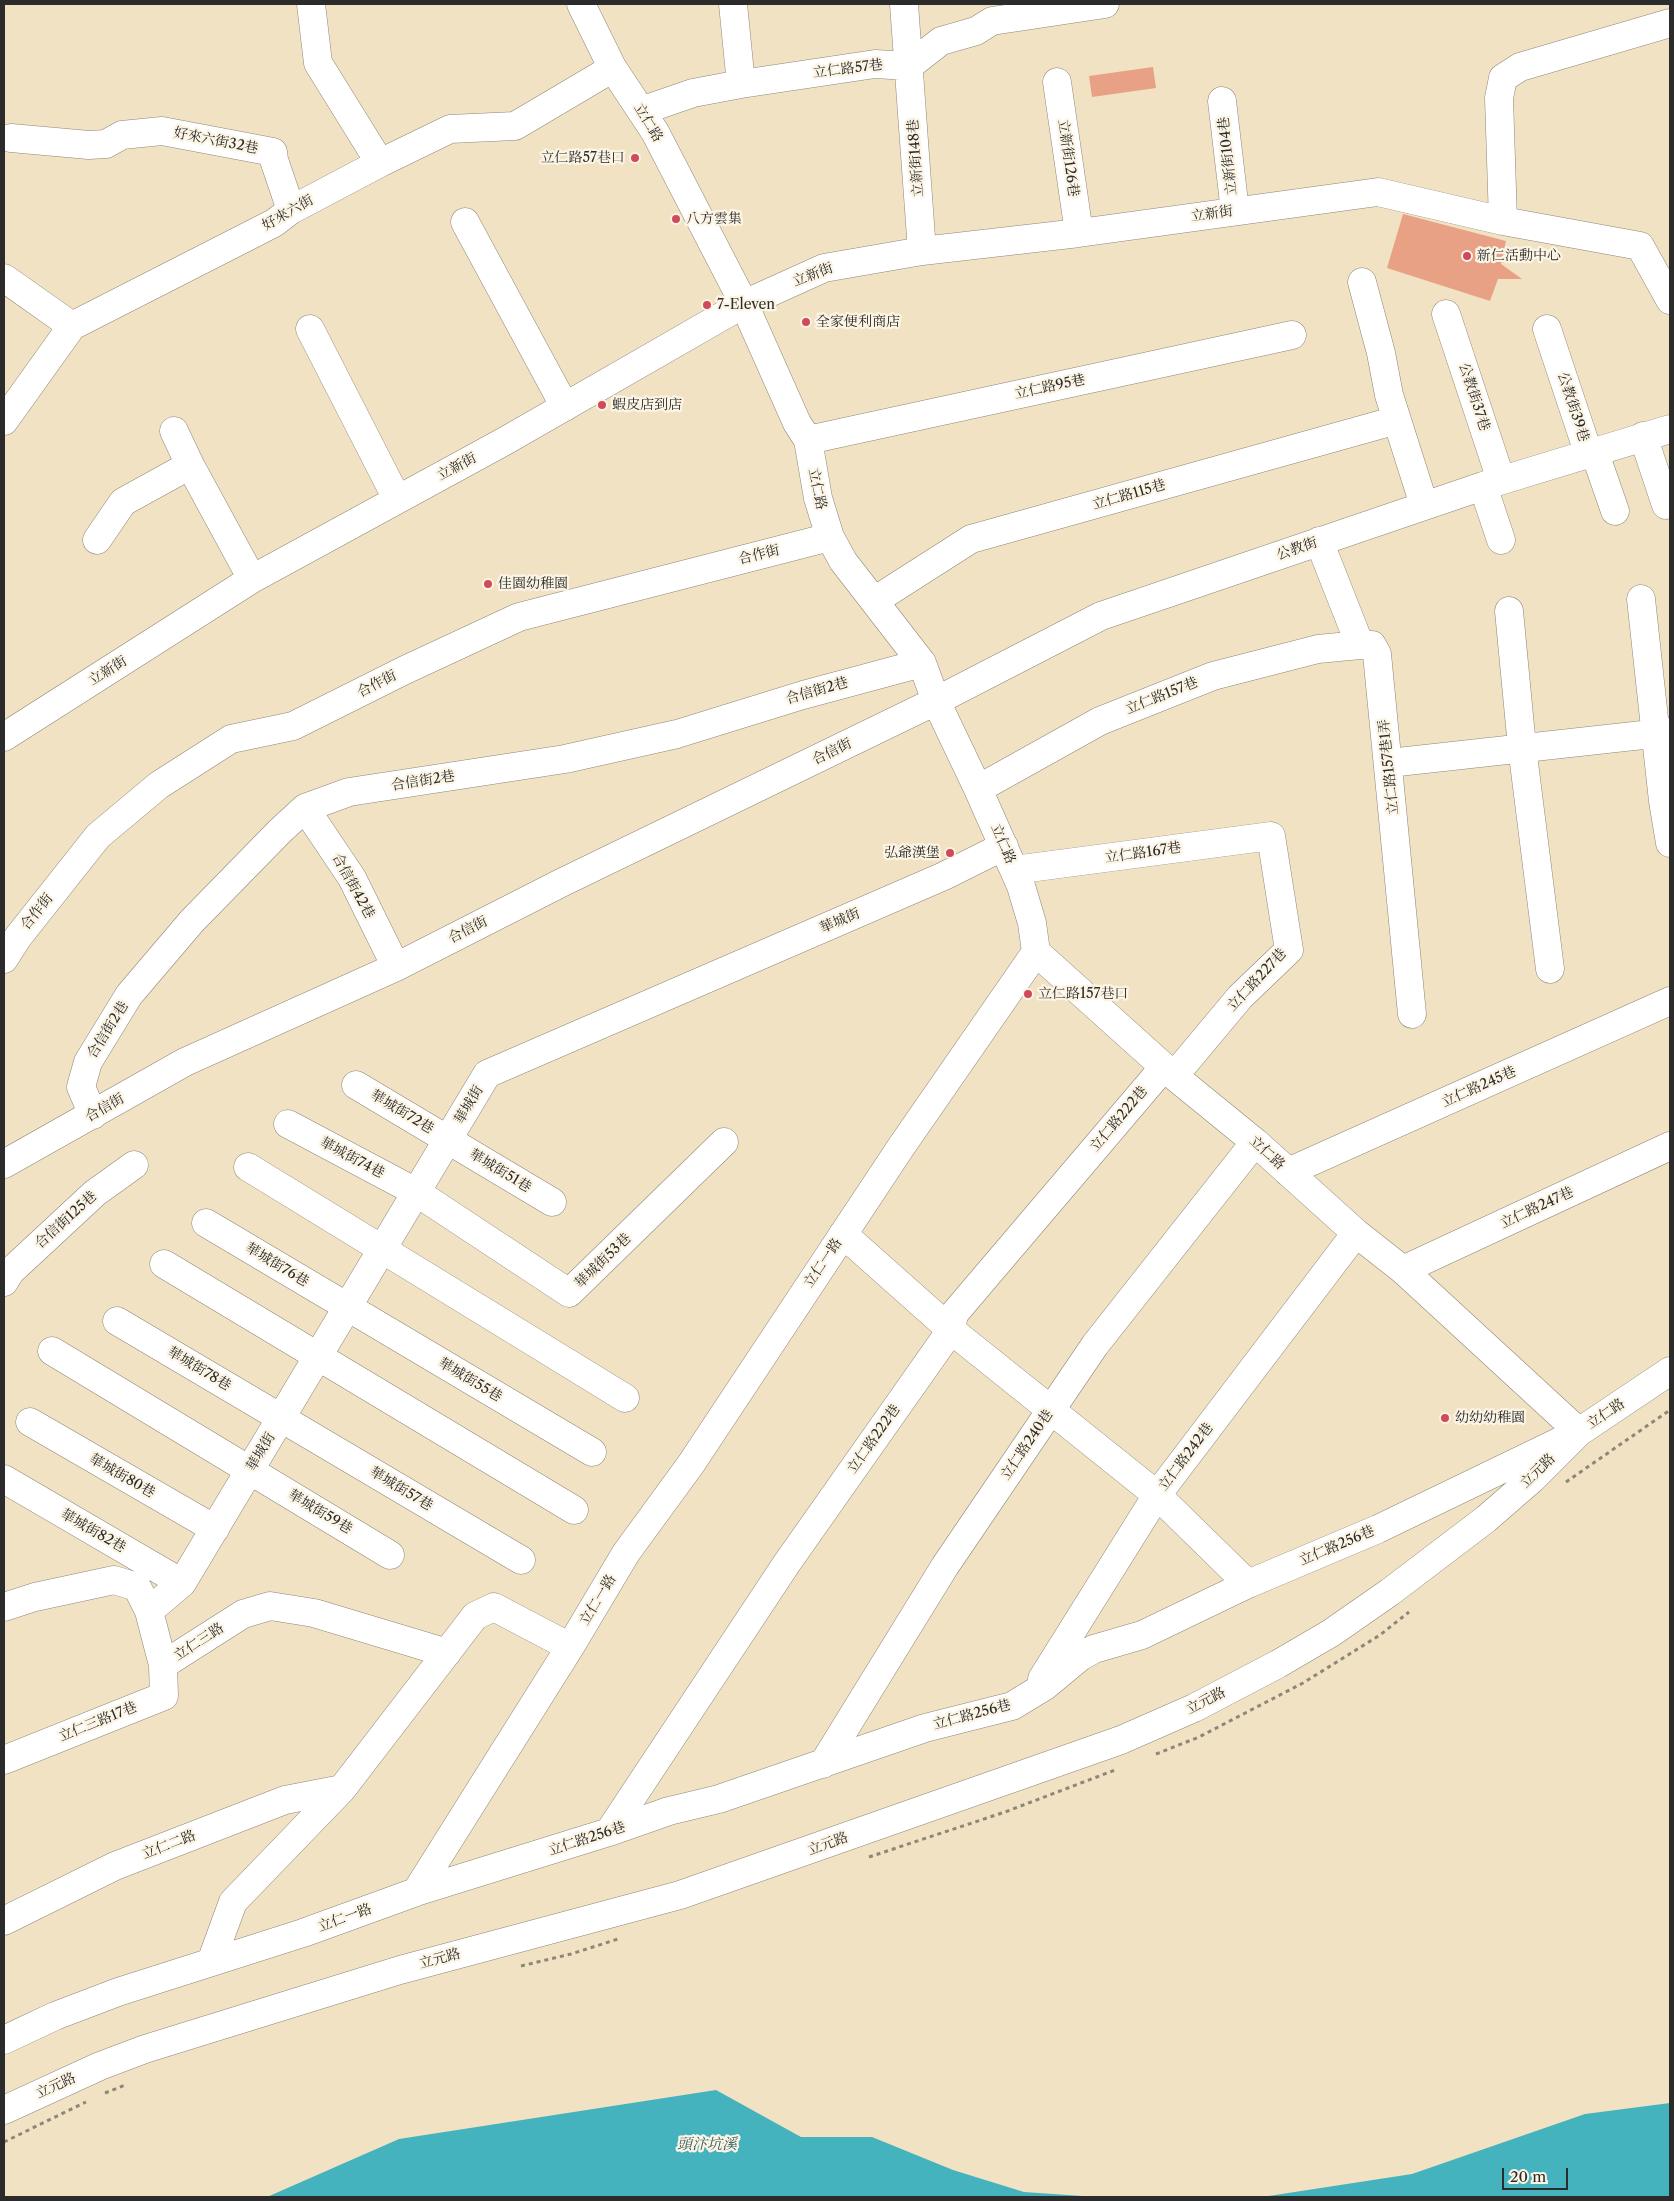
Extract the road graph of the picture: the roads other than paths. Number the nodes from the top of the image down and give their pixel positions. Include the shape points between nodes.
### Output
1 (311, 4) edge
2 (581, 4) edge
3 (733, 4) edge
4 (904, 4) edge
5 (1105, 4) edge
6 (1670, 24) edge
7 (910, 66) junction
8 (612, 67) junction
9 (1057, 82) dead end
10 (742, 84) junction
11 (1222, 101) dead end
12 (641, 111) junction
13 (11, 138) dead end
14 (380, 162) junction
15 (291, 210) junction
16 (1235, 211) junction
17 (1502, 221) junction
18 (465, 222) dead end
19 (1079, 234) junction
20 (922, 251) junction
21 (4, 278) edge
22 (1362, 282) dead end
23 (1670, 300) edge
24 (744, 304) junction
25 (1446, 314) dead end
26 (72, 326) junction
27 (310, 329) dead end
28 (1547, 329) dead end
29 (1292, 335) dead end
30 (565, 406) junction
31 (4, 420) edge
32 (1397, 420) junction
33 (1670, 429) edge
34 (174, 431) dead end
35 (1642, 436) junction
36 (808, 440) junction
37 (1588, 452) junction
38 (190, 465) junction
39 (1492, 483) junction
40 (397, 499) junction
41 (1424, 505) junction
42 (1666, 505) dead end
43 (1615, 511) dead end
44 (830, 537) junction
45 (97, 540) dead end
46 (1500, 540) dead end
47 (1319, 541) junction
48 (252, 579) junction
49 (1641, 599) dead end
50 (874, 601) junction
51 (1509, 611) dead end
52 (1360, 645) junction
53 (922, 663) junction
54 (936, 701) junction
55 (1663, 732) edge
56 (4, 737) edge
57 (1522, 747) junction
58 (1388, 763) junction
59 (978, 789) junction
60 (305, 808) junction
61 (1271, 836) joint
62 (1670, 843) edge
63 (1009, 858) junction
64 (1036, 952) junction
65 (4, 959) edge
66 (396, 967) junction
67 (1550, 969) dead end
68 (1670, 1001) edge
69 (1412, 1014) dead end
70 (1169, 1071) junction
71 (356, 1085) dead end
72 (94, 1115) junction
73 (288, 1124) dead end
74 (448, 1139) junction
75 (724, 1142) dead end
76 (1255, 1142) junction
77 (1670, 1146) edge
78 (4, 1164) edge
79 (134, 1165) dead end
80 (248, 1167) dead end
81 (1288, 1172) junction
82 (416, 1192) junction
83 (552, 1202) dead end
84 (206, 1223) dead end
85 (1356, 1233) junction
86 (843, 1234) junction
87 (382, 1250) junction
88 (164, 1264) dead end
89 (1403, 1270) junction
90 (4, 1282) edge
91 (348, 1307) junction
92 (117, 1320) dead end
93 (951, 1330) junction
94 (52, 1351) dead end
95 (318, 1357) junction
96 (1670, 1371) edge
97 (625, 1398) dead end
98 (1050, 1411) junction
99 (281, 1418) junction
100 (30, 1422) dead end
101 (1580, 1432) junction
102 (592, 1452) dead end
103 (250, 1470) junction
104 (4, 1479) edge
105 (1157, 1496) junction
106 (574, 1510) dead end
107 (214, 1529) junction
108 (390, 1555) dead end
109 (520, 1560) dead end
110 (182, 1583) junction
111 (1248, 1584) junction
112 (4, 1607) edge
113 (149, 1610) junction
114 (570, 1647) junction
115 (447, 1653) junction
116 (163, 1665) junction
117 (1033, 1693) junction
118 (4, 1760) edge
119 (823, 1764) junction
120 (342, 1790) junction
121 (609, 1832) junction
122 (416, 1892) junction
123 (4, 1921) edge
124 (210, 1962) junction
125 (4, 2040) edge
126 (4, 2110) edge

1 - 14 street via 318,63
2 - 8 street, 立仁路
3 - 10 street
4 - 7 street, 立新街148巷
5 - 7 street via 992,21 976,31 941,40
6 - 17 street via 1520,67 1503,78 1499,98
7 - 10 street, 立仁路57巷 via 875,64
7 - 20 street, 立新街148巷
8 - 12 street, 立仁路
8 - 14 street, 好來六街 via 515,126 450,130
9 - 19 street, 立新街126巷
10 - 12 street, 立仁路57巷 via 693,93
11 - 16 street, 立新街104巷
12 - 24 street, 立仁路
13 - 15 street, 好來六街32巷 via 89,145 106,144 122,135 162,130 273,152
14 - 15 street, 好來六街
15 - 26 street, 好來六街 via 274,223
16 - 17 street, 立新街 via 1378,192
16 - 19 street, 立新街
17 - 23 street, 立新街 via 1640,246
18 - 30 street
19 - 20 street, 立新街
20 - 24 street, 立新街 via 824,268
21 - 26 street
22 - 32 street
24 - 30 street, 立新街
24 - 36 street, 立仁路 via 797,424
25 - 39 street, 公教街37巷
26 - 31 street, 好來六街
27 - 40 street
28 - 37 street, 公教街39巷
29 - 36 street, 立仁路95巷
30 - 40 street, 立新街
32 - 41 street
32 - 50 street, 立仁路115巷 via 970,539
33 - 35 street, 公教街
34 - 38 street
35 - 37 street, 公教街
35 - 42 street
36 - 44 street, 立仁路 via 818,498
37 - 39 street, 公教街
37 - 43 street, 公教街39巷 via 1598,462
38 - 45 street via 123,502
38 - 48 street
39 - 41 street, 公教街
39 - 46 street, 公教街37巷
40 - 48 street, 立新街
41 - 47 street, 公教街
44 - 50 street, 立仁路 via 843,561
44 - 65 street, 合作街 via 518,618 293,726 231,739 159,785 98,836 18,936
47 - 52 street
47 - 54 street, 公教街 via 1102,616
48 - 56 street, 立新街
49 - 55 street
50 - 53 street, 立仁路
51 - 57 street
52 - 58 street, 立仁路157巷1弄 via 1372,645 1377,654
52 - 59 street, 立仁路157巷 via 1318,650 1214,676 1100,721
53 - 54 street, 立仁路
53 - 60 street, 合信街2巷 via 802,695 677,734 565,759 349,792
54 - 59 street, 立仁路
54 - 66 street, 合信街 via 570,878
55 - 57 street
55 - 62 street via 1663,801
57 - 58 street
57 - 67 street
58 - 69 street, 立仁路157巷1弄
59 - 63 street, 立仁路
60 - 66 street, 合信街42巷 via 352,878
60 - 72 street, 合信街2巷 via 192,921 129,995 88,1062 81,1087
61 - 63 street, 立仁路167巷
61 - 70 street, 立仁路227巷 via 1289,950
63 - 64 street, 立仁路 via 1032,922
63 - 74 street, 華城街 via 944,876 487,1074
64 - 70 street, 立仁路
64 - 86 street, 立仁一路
66 - 72 street, 合信街 via 184,1062
68 - 81 street, 立仁路245巷
70 - 76 street, 立仁路
70 - 93 street, 立仁路222巷 via 970,1294 954,1314
71 - 74 street, 華城街72巷
72 - 78 street, 合信街
73 - 82 street, 華城街74巷
74 - 82 street, 華城街
74 - 83 street, 華城街51巷
75 - 82 street, 華城街53巷 via 570,1293
76 - 81 street, 立仁路
76 - 98 street, 立仁路240巷 via 1095,1345
77 - 89 street, 立仁路247巷
79 - 90 street, 合信街125巷 via 95,1193 11,1271
80 - 87 street
81 - 85 street, 立仁路
82 - 87 street, 華城街
84 - 91 street, 華城街76巷
85 - 89 street, 立仁路
85 - 105 street, 立仁路242巷
86 - 93 street
86 - 114 street, 立仁一路 via 691,1464 626,1553
87 - 91 street, 華城街
87 - 97 street
88 - 95 street
89 - 101 street, 立仁路
91 - 95 street, 華城街
91 - 102 street, 華城街55巷
92 - 99 street, 華城街78巷
93 - 98 street
93 - 121 street, 立仁路222巷 via 787,1564
94 - 103 street, 華城街59巷
95 - 99 street, 華城街
95 - 106 street
96 - 101 street, 立仁路
98 - 105 street
98 - 119 street, 立仁路240巷 via 945,1566
99 - 103 street, 華城街
99 - 109 street, 華城街57巷
100 - 107 street, 華城街80巷
101 - 111 street, 立仁路256巷 via 1378,1529
101 - 126 street, 立元路 via 1486,1519 1330,1633 1194,1708 1121,1740 680,1895 400,1970 145,2049
103 - 107 street, 華城街
103 - 108 street, 華城街59巷
104 - 110 street, 華城街82巷
105 - 111 street
105 - 117 street, 立仁路242巷
107 - 110 street, 華城街
110 - 113 street, 華城街
111 - 117 street, 立仁路256巷 via 1142,1635 1094,1649
112 - 113 street, 立仁三路 via 114,1580 137,1587
113 - 116 street, 立仁三路
114 - 115 street via 494,1607 475,1616
114 - 122 street, 立仁一路
115 - 116 street, 立仁三路 via 314,1613 270,1606 243,1614
115 - 120 street
116 - 118 street, 立仁三路17巷 via 164,1696
117 - 119 street, 立仁路256巷 via 1012,1706 925,1728
119 - 121 street, 立仁路256巷
120 - 123 street, 立仁二路 via 285,1800 115,1866
120 - 124 street via 234,1902
121 - 122 street, 立仁路256巷
122 - 124 street, 立仁一路
124 - 125 street, 立仁一路 via 55,2016

